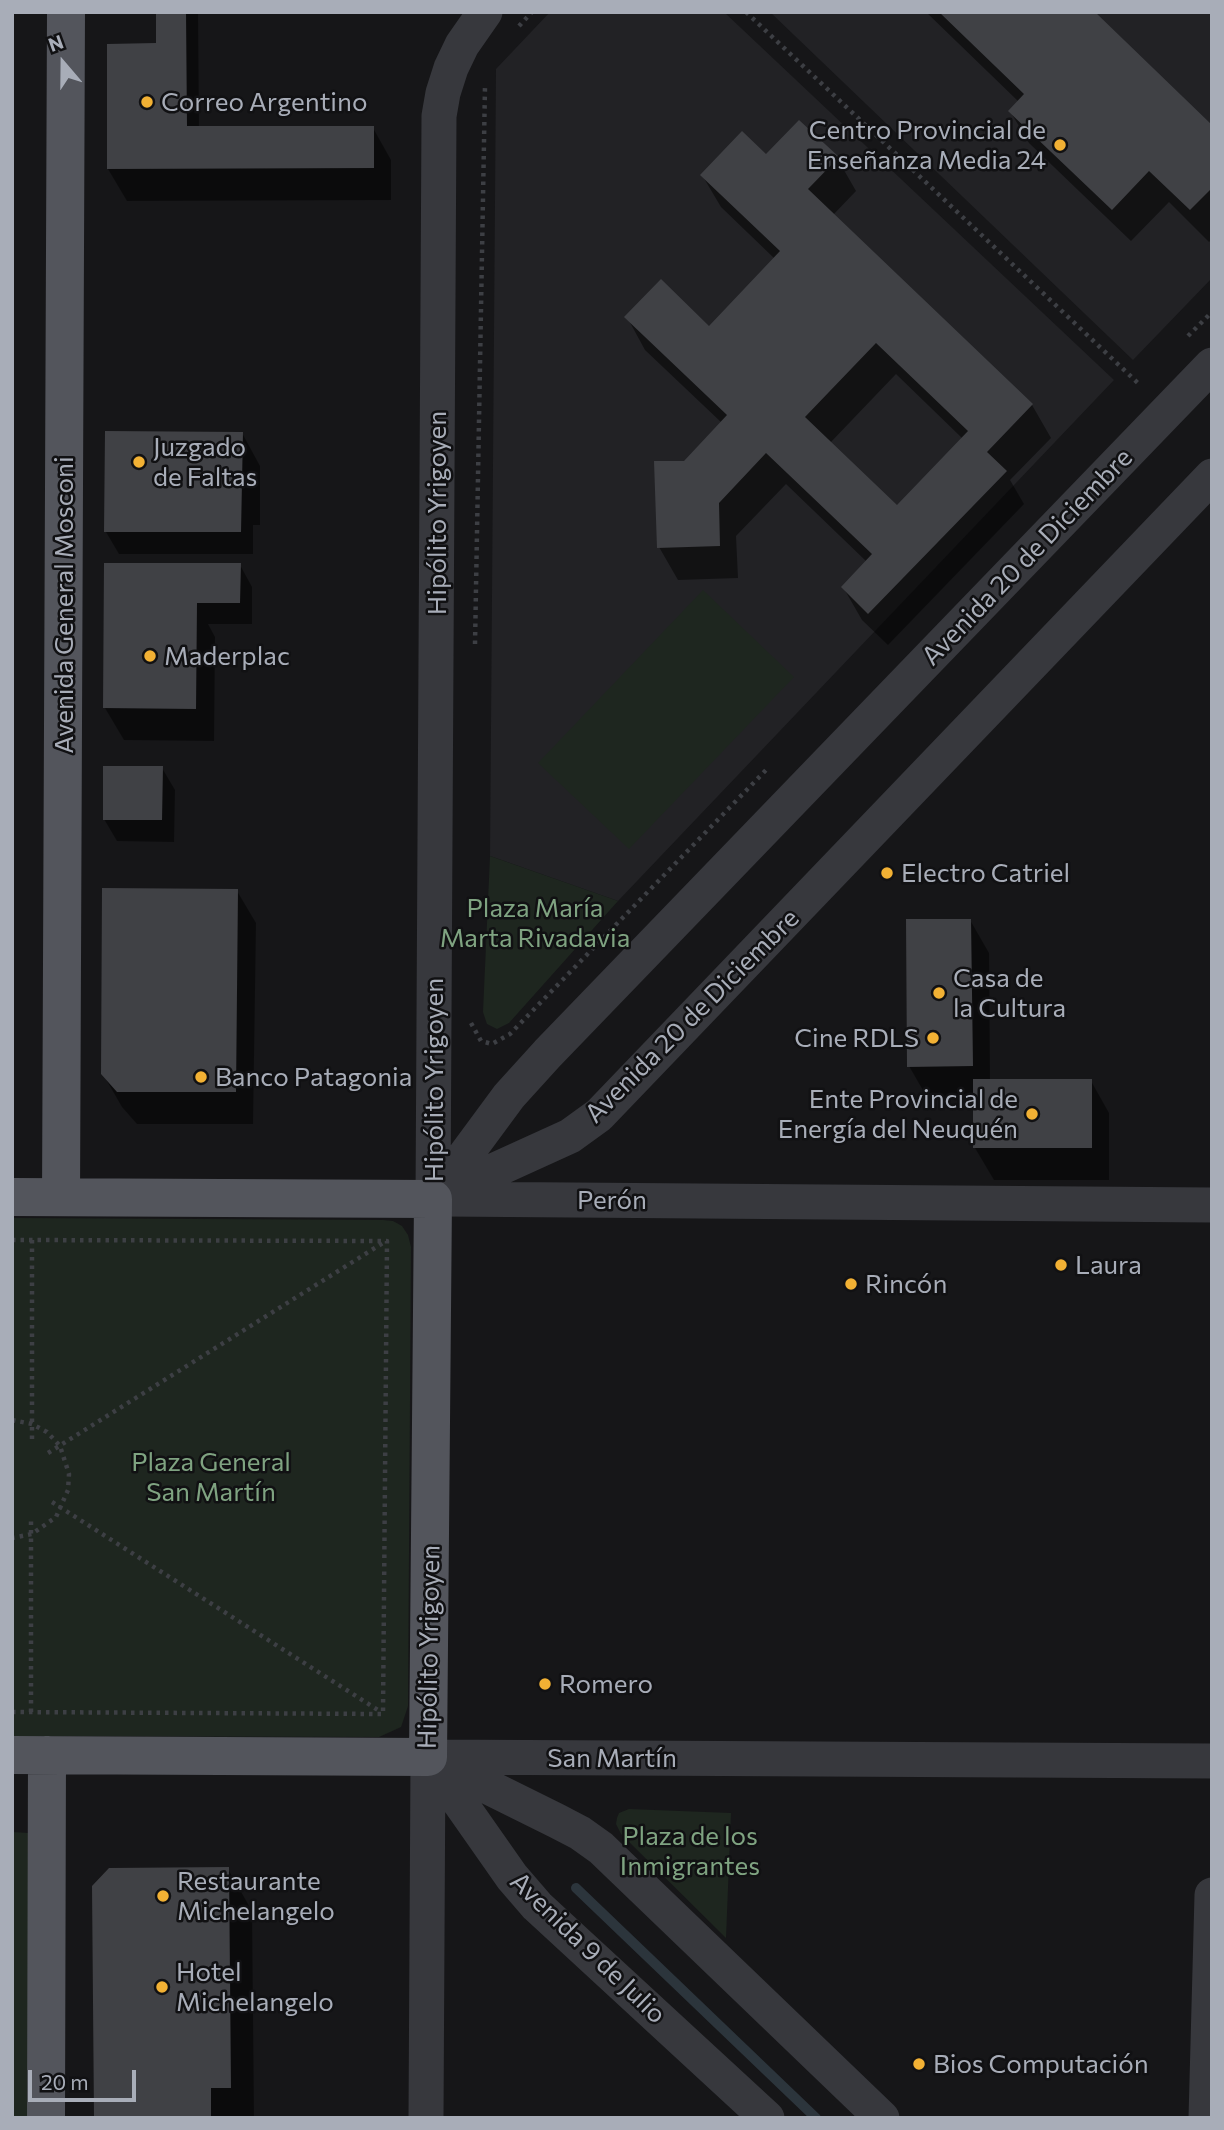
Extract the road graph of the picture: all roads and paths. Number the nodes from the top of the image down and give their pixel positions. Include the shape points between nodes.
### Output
1 (66, 12) edge
2 (485, 12) edge
3 (532, 12) edge
4 (746, 12) edge
5 (517, 29) dead end
6 (486, 76) dead end
7 (1212, 312) edge
8 (1185, 339) dead end
9 (1212, 365) edge
10 (1149, 376) dead end
11 (1212, 476) edge
12 (475, 645) dead end
13 (772, 765) dead end
14 (469, 1016) dead end
15 (12, 1197) edge
16 (61, 1197) junction
17 (433, 1199) junction
18 (1212, 1205) edge
19 (12, 1240) edge
20 (32, 1240) junction
21 (387, 1241) junction
22 (12, 1420) edge
23 (32, 1424) junction
24 (32, 1439) dead end
25 (60, 1446) junction
26 (48, 1453) dead end
27 (52, 1502) dead end
28 (62, 1508) junction
29 (32, 1521) dead end
30 (32, 1535) junction
31 (12, 1538) edge
32 (12, 1712) edge
33 (31, 1712) junction
34 (383, 1714) junction
35 (30, 1755) edge
36 (428, 1757) junction
37 (1212, 1761) edge
38 (1212, 1895) edge
39 (46, 2118) edge
40 (426, 2118) edge
41 (767, 2118) edge
42 (882, 2118) edge
43 (1206, 2118) edge

1 - 16 main road, Avenida General Mosconi
2 - 17 street, Hipólito Yrigoyen via 451,68 439,116
3 - 5 path
4 - 10 path via 1140,386
6 - 12 path
7 - 8 path
9 - 17 street, Avenida 20 de Diciembre via 548,1052 509,1096
11 - 17 street, Avenida 20 de Diciembre via 599,1115 570,1136
13 - 14 path via 510,1034 492,1044 481,1041
15 - 16 main road, Perón
16 - 17 main road, Perón
17 - 18 street, Perón
17 - 36 main road, Hipólito Yrigoyen
19 - 20 path
20 - 21 path
20 - 23 path
21 - 25 path
21 - 34 path
22 - 23 path
23 - 24 path
23 - 25 path
25 - 26 path
25 - 28 path via 69,1474
27 - 28 path
28 - 30 path
28 - 34 path
29 - 30 path
30 - 31 path
30 - 33 path
32 - 33 path
33 - 34 path
35 - 36 main road, San Martín
35 - 39 main road
36 - 37 street, San Martín
36 - 40 street, Hipólito Yrigoyen
36 - 41 street, Avenida 9 de Julio via 537,1906
36 - 42 street via 580,1833 601,1849
38 - 43 street

